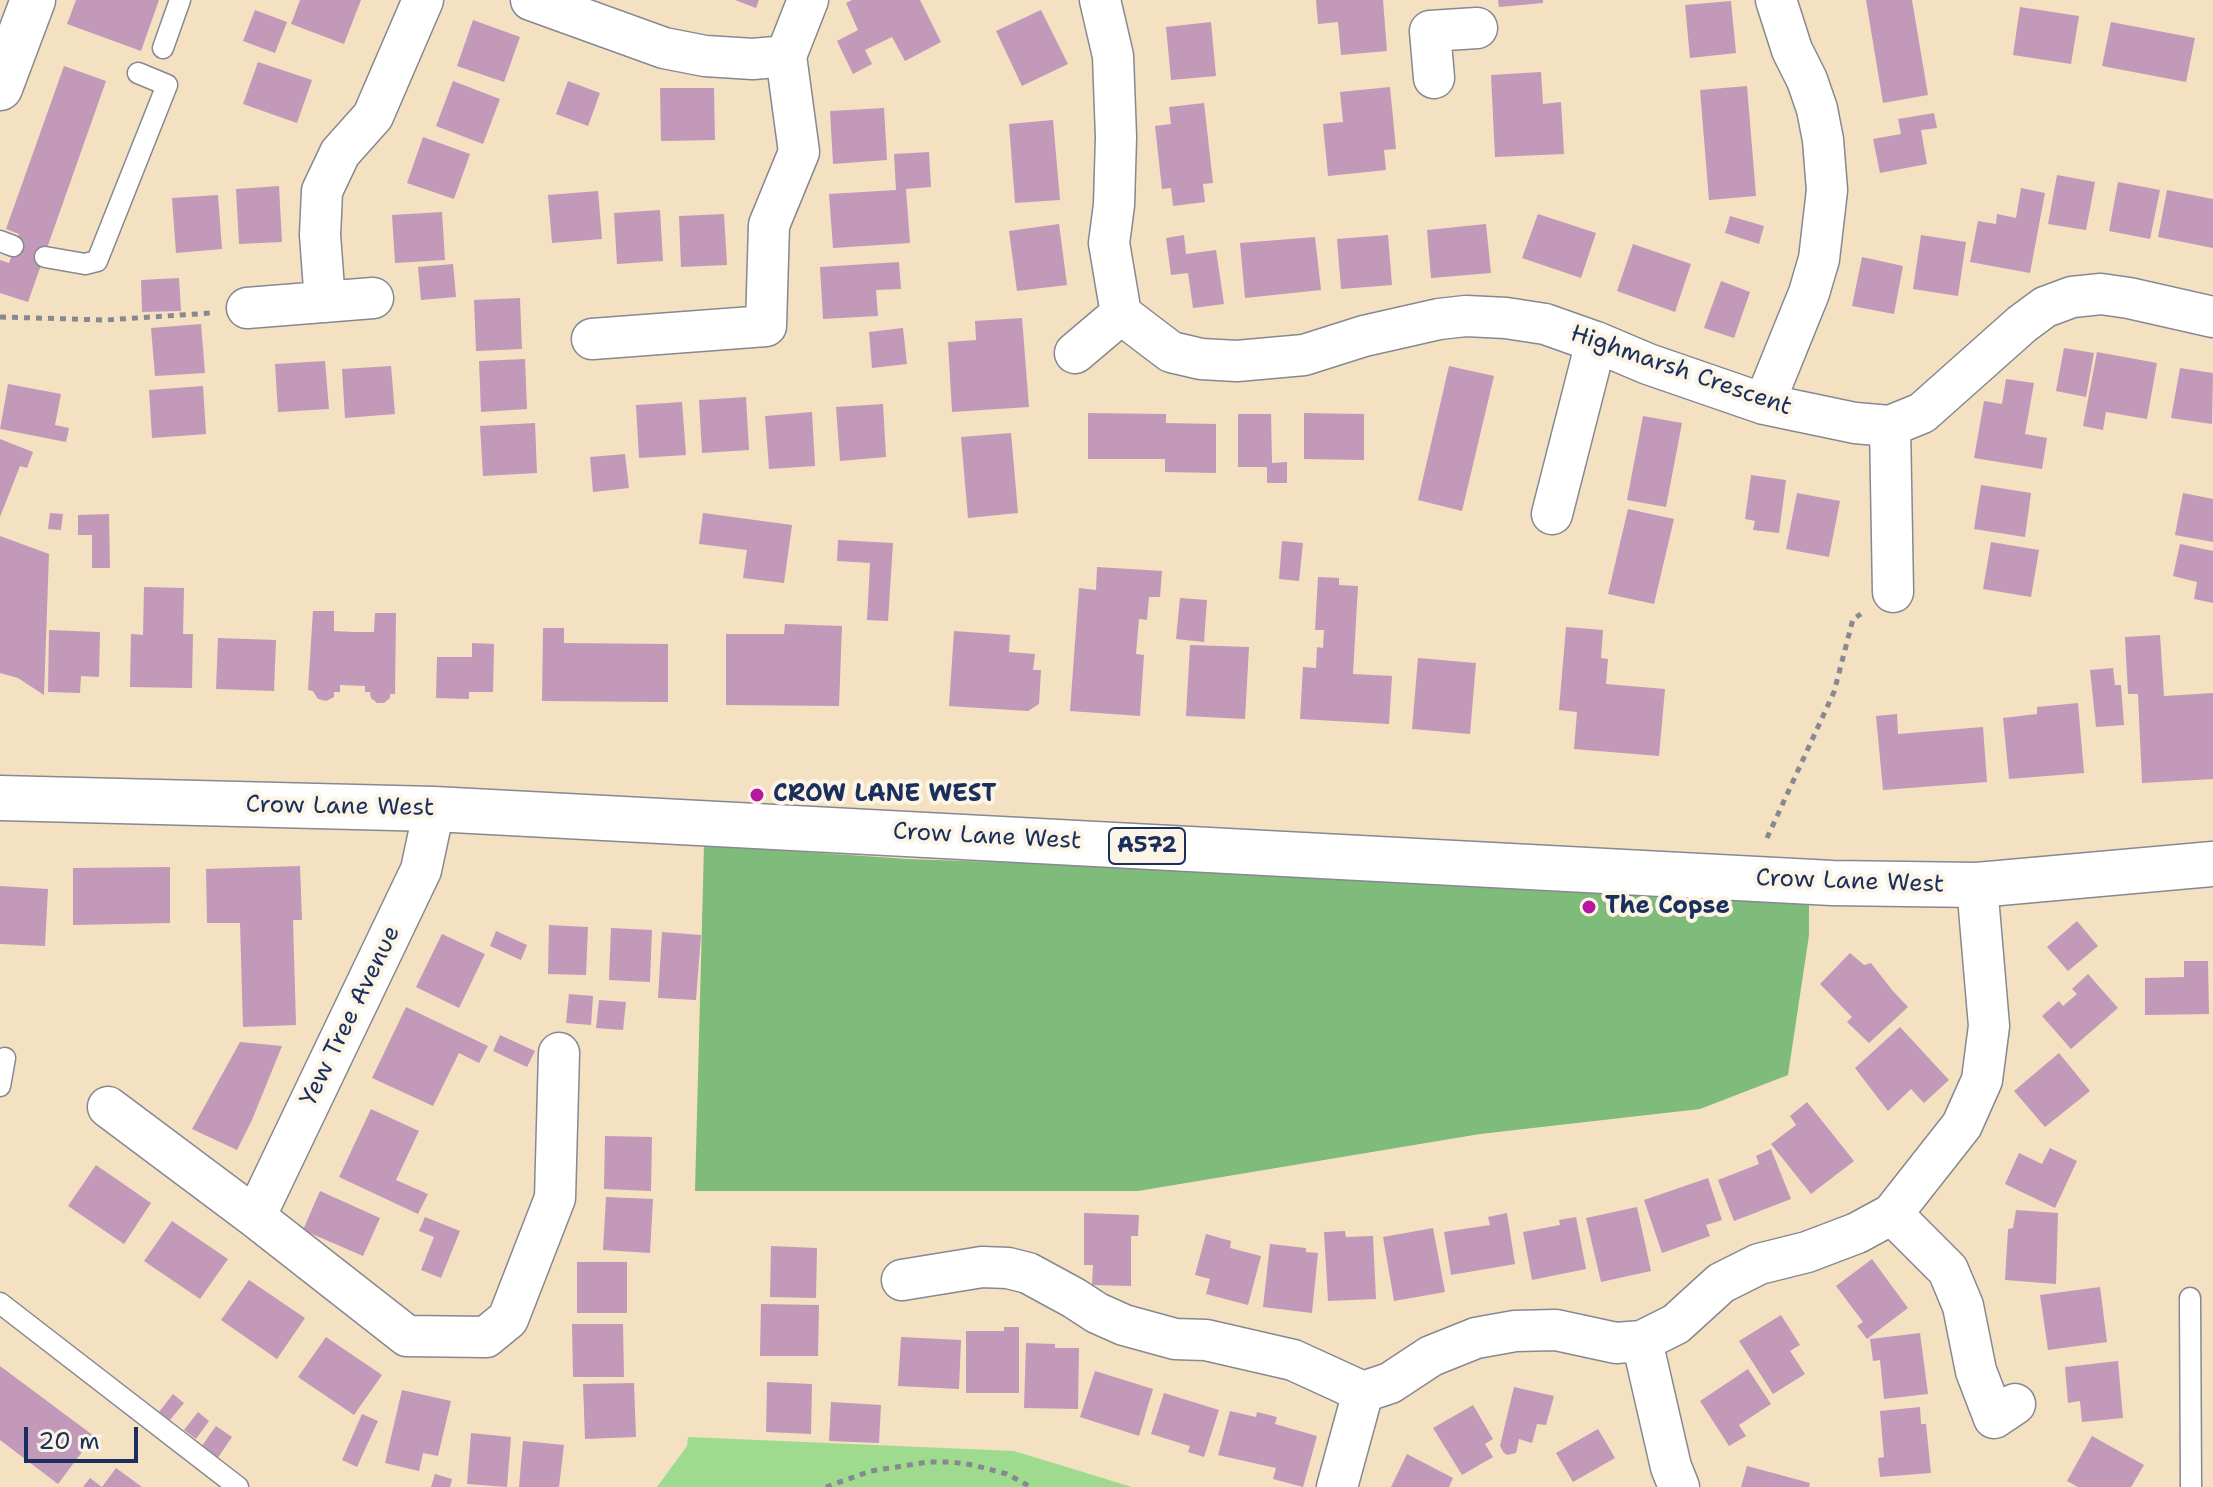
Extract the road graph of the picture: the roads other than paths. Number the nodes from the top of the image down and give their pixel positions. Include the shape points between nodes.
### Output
1 (33, 0) edge
2 (180, 0) edge
3 (423, 0) edge
4 (531, 0) edge
5 (808, 0) edge
6 (1100, 0) edge
7 (1776, 0) edge
8 (1429, 15) edge
9 (1477, 28) dead end
10 (163, 48) dead end
11 (786, 56) junction
12 (138, 73) dead end
13 (1434, 78) dead end
14 (0, 88) edge
15 (45, 257) dead end
16 (373, 298) dead end
17 (325, 302) junction
18 (247, 308) road end
19 (1121, 314) junction
20 (2213, 317) edge
21 (592, 339) dead end
22 (1596, 342) junction
23 (1075, 353) dead end
24 (1764, 404) junction
25 (1890, 426) junction
26 (1552, 514) dead end
27 (1893, 592) road end
28 (0, 798) edge
29 (434, 809) junction
30 (2213, 864) edge
31 (1977, 885) junction
32 (559, 1053) dead end
33 (5, 1058) dead end
34 (0, 1086) edge
35 (108, 1107) dead end
36 (1892, 1214) junction
37 (255, 1217) junction
38 (894, 1279) dead end
39 (2190, 1298) dead end
40 (0, 1303) edge
41 (1642, 1341) junction
42 (1363, 1392) junction
43 (2001, 1421) dead end
44 (238, 1487) edge
45 (1337, 1487) edge
46 (1679, 1487) edge
47 (2191, 1487) edge

1 - 14 main road
2 - 10 lane
3 - 17 street via 373,116 340,153 322,191
4 - 11 street via 664,48 705,56
5 - 11 street
6 - 19 street via 1113,56 1116,137 1109,243
7 - 24 street via 1817,109 1827,190 1809,293
8 - 9 street
8 - 13 street
11 - 21 street via 799,152 769,225 766,326
12 - 15 lane via 167,85 97,261
16 - 17 street
17 - 18 street
19 - 22 street, Highmarsh Crescent via 1171,352 1201,359 1304,355 1417,323 1466,316 1545,324
19 - 23 street
20 - 25 street via 2101,294 2072,297 2045,307 2022,324 1922,413
22 - 24 street, Highmarsh Crescent
22 - 26 street
24 - 25 street, Highmarsh Crescent
25 - 27 street
28 - 29 main road, Crow Lane West / A572
29 - 31 main road, Crow Lane West / A572 via 1776,880
29 - 37 street, Yew Tree Avenue via 421,870
30 - 31 main road, Crow Lane West / A572
31 - 36 street via 1989,1026 1982,1080 1962,1125
32 - 37 street via 555,1198 508,1319 486,1337 407,1336
33 - 34 lane
35 - 37 street
36 - 41 street via 1857,1233 1759,1264 1721,1283 1676,1324
36 - 43 street via 1948,1270 1963,1306 1976,1371
38 - 42 street via 1008,1268 1028,1273 1124,1325 1293,1360
39 - 47 lane
40 - 44 lane
41 - 42 street via 1616,1343 1556,1330 1476,1338
41 - 46 street
42 - 45 street

